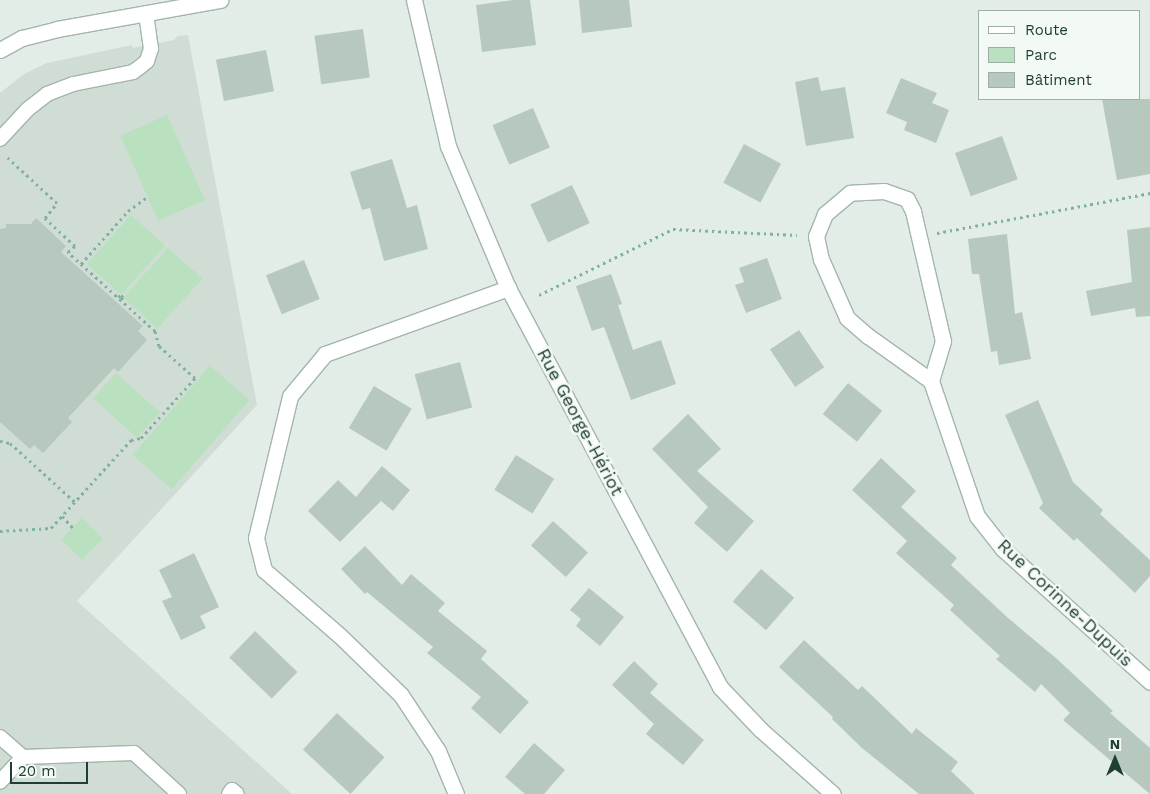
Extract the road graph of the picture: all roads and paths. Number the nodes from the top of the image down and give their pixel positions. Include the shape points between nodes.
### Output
1 (220, 0) edge
2 (414, 0) edge
3 (146, 13) junction
4 (0, 50) edge
5 (0, 139) edge
6 (8, 158) dead end
7 (1150, 194) edge
8 (148, 197) dead end
9 (937, 233) dead end
10 (797, 235) dead end
11 (81, 264) junction
12 (508, 288) junction
13 (539, 295) dead end
14 (930, 381) junction
15 (0, 441) edge
16 (75, 502) junction
17 (62, 516) junction
18 (72, 528) dead end
19 (0, 531) edge
20 (1150, 682) edge
21 (0, 736) edge
22 (23, 757) junction
23 (0, 782) edge
24 (179, 794) edge
25 (229, 794) edge
26 (237, 794) edge
27 (456, 794) edge
28 (833, 794) edge

1 - 3 street
2 - 12 street, Rue George-Hériot via 448,146
3 - 4 street via 34,34 11,42
3 - 5 lane via 151,49 147,61 133,72 73,84 47,94
6 - 11 path via 58,203 45,218 75,246 68,252
7 - 9 path
8 - 11 path via 128,211
10 - 13 path via 673,229
11 - 16 path via 155,331 159,346 196,379 141,438 131,440
12 - 27 street via 325,354 290,396 256,538 264,570 339,635 401,695 438,751
12 - 28 street, Rue George-Hériot via 720,687 761,730
14 - 14 street via 943,341 913,211 907,199 884,190 850,193 825,214 816,236 832,287 848,318
14 - 20 street, Rue Corinne-Dupuis via 978,516 1003,549
15 - 16 path via 10,442
16 - 17 path
17 - 18 path
17 - 19 path via 51,528
21 - 22 lane
22 - 23 lane
22 - 24 lane via 134,753
25 - 26 lane via 232,790

